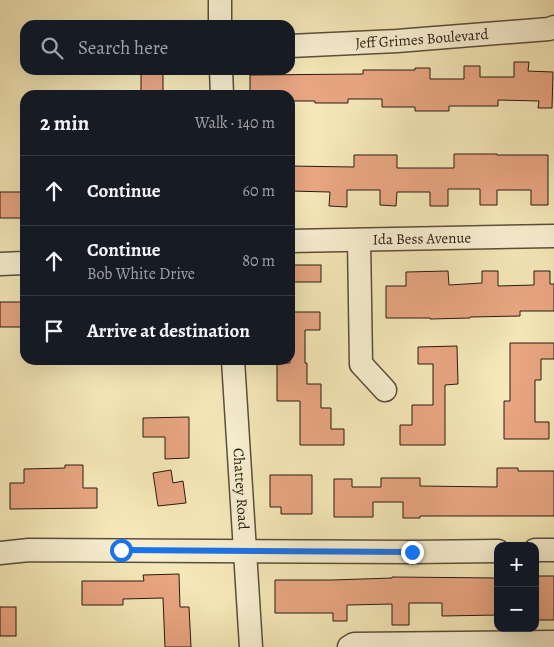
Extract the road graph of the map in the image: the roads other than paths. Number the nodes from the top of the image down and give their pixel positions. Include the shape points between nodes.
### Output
1 (220, 0) edge
2 (220, 20) edge
3 (554, 27) edge
4 (295, 46) edge
5 (221, 75) edge
6 (222, 90) edge
7 (554, 236) edge
8 (360, 240) junction
9 (295, 242) edge
10 (20, 263) edge
11 (0, 264) edge
12 (233, 365) edge
13 (385, 390) dead end
14 (494, 550) edge
15 (539, 550) edge
16 (554, 550) edge
17 (245, 552) junction
18 (0, 553) edge
19 (554, 642) edge
20 (252, 647) edge
21 (349, 647) edge

1 - 2 street
3 - 4 street, Jeff Grimes Boulevard via 397,41
5 - 6 street
7 - 8 street, Ida Bess Avenue
8 - 9 street, Ida Bess Avenue
8 - 13 street via 361,364
10 - 11 street
12 - 17 street, Chattey Road
14 - 17 street
15 - 16 street
17 - 18 street via 28,550
17 - 20 street, Chattey Road
19 - 21 street via 354,644

